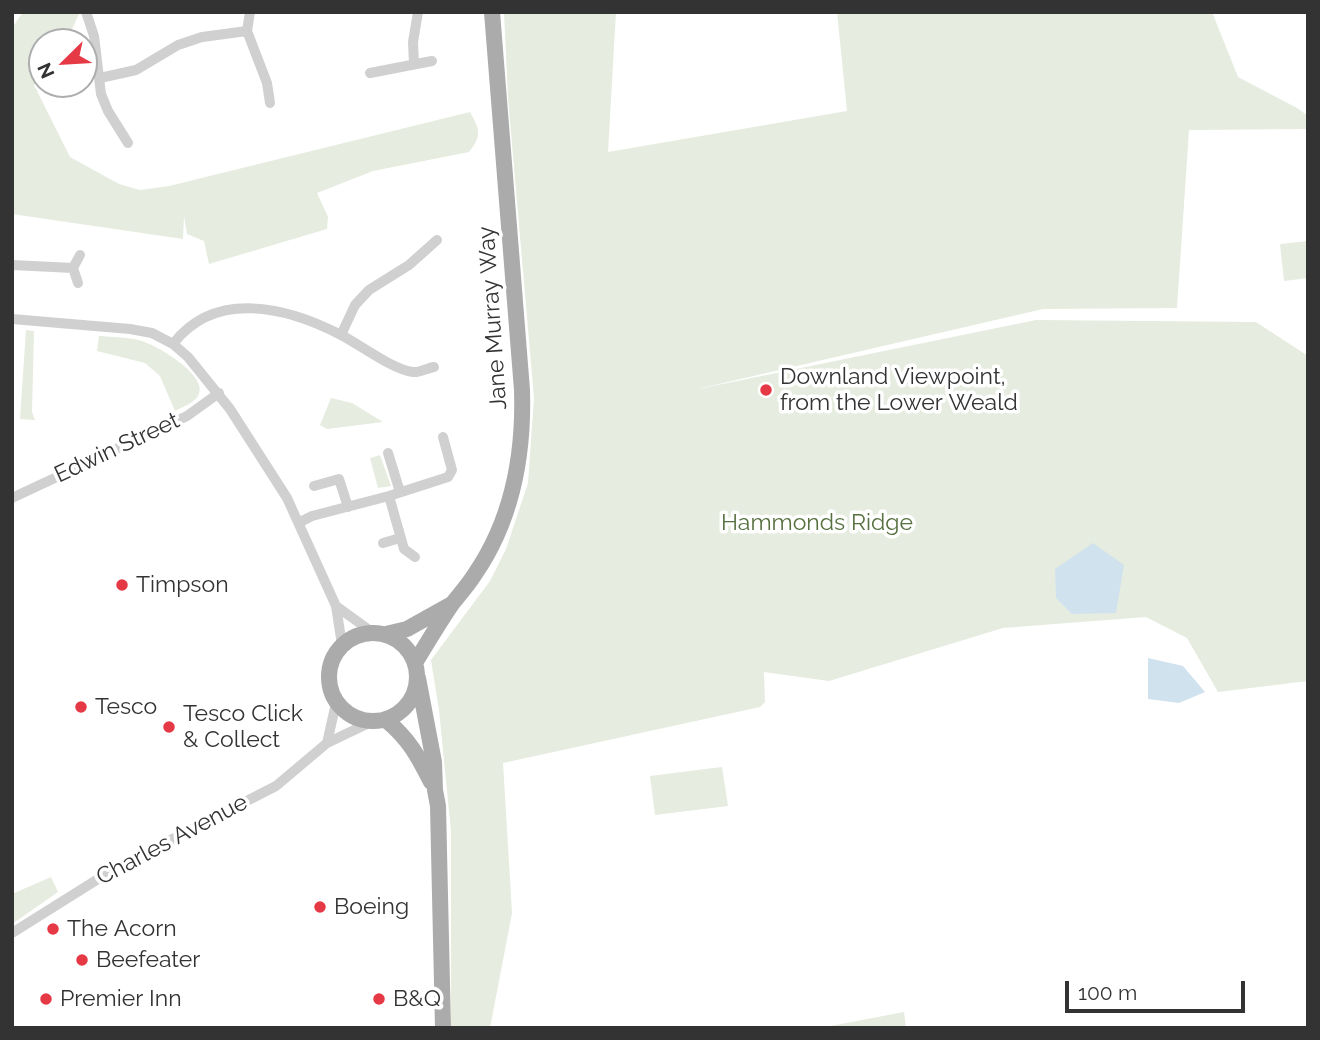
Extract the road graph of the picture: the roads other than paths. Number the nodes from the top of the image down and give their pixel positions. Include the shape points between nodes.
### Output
1 (86, 12) edge
2 (250, 12) edge
3 (418, 12) edge
4 (492, 12) edge
5 (247, 32) junction
6 (432, 61) dead end
7 (414, 64) junction
8 (370, 73) dead end
9 (100, 78) junction
10 (270, 103) dead end
11 (128, 143) dead end
12 (437, 240) dead end
13 (80, 255) dead end
14 (12, 265) edge
15 (73, 268) junction
16 (78, 283) dead end
17 (12, 319) edge
18 (341, 335) junction
19 (173, 344) junction
20 (434, 367) dead end
21 (219, 393) junction
22 (443, 437) dead end
23 (388, 453) dead end
24 (314, 486) dead end
25 (400, 492) junction
26 (389, 496) junction
27 (12, 498) edge
28 (348, 507) junction
29 (300, 522) junction
30 (400, 538) junction
31 (383, 543) dead end
32 (415, 557) dead end
33 (452, 604) junction
34 (337, 606) junction
35 (379, 633) junction
36 (342, 645) junction
37 (417, 671) junction
38 (336, 703) junction
39 (378, 721) junction
40 (327, 743) junction
41 (435, 790) junction
42 (12, 933) edge
43 (443, 1028) edge

1 - 9 street
2 - 5 street
3 - 7 street
4 - 33 main road, Jane Murray Way via 523,430 516,476 493,543
5 - 9 street via 202,37 178,45 136,70
5 - 10 street
6 - 7 street
7 - 8 street
9 - 11 street via 108,111
12 - 18 street via 369,290 355,305
13 - 15 street
14 - 15 street
15 - 16 street
17 - 19 street via 130,329
18 - 19 street via 303,318 269,309 239,308 197,320
18 - 20 street via 414,372
19 - 21 street
21 - 27 street, Edwin Street via 187,416
21 - 29 street
22 - 25 street via 452,470 448,477
23 - 25 street
24 - 28 street via 339,479
25 - 26 street
26 - 28 street
26 - 30 street
28 - 29 street
29 - 34 street
30 - 31 street
30 - 32 street via 404,549
33 - 35 main road, Jane Murray Way via 407,629
33 - 37 main road, Jane Murray Way
34 - 35 street
34 - 36 street
35 - 36 main road via 351,638
35 - 37 main road via 399,641
36 - 38 main road via 329,668 328,681
37 - 39 main road via 409,704 399,714
37 - 41 main road
38 - 39 main road via 358,719
38 - 40 street
39 - 40 street, Charles Avenue
39 - 41 main road via 400,732 415,750
40 - 42 street, Charles Avenue via 275,786 114,869
41 - 43 main road

